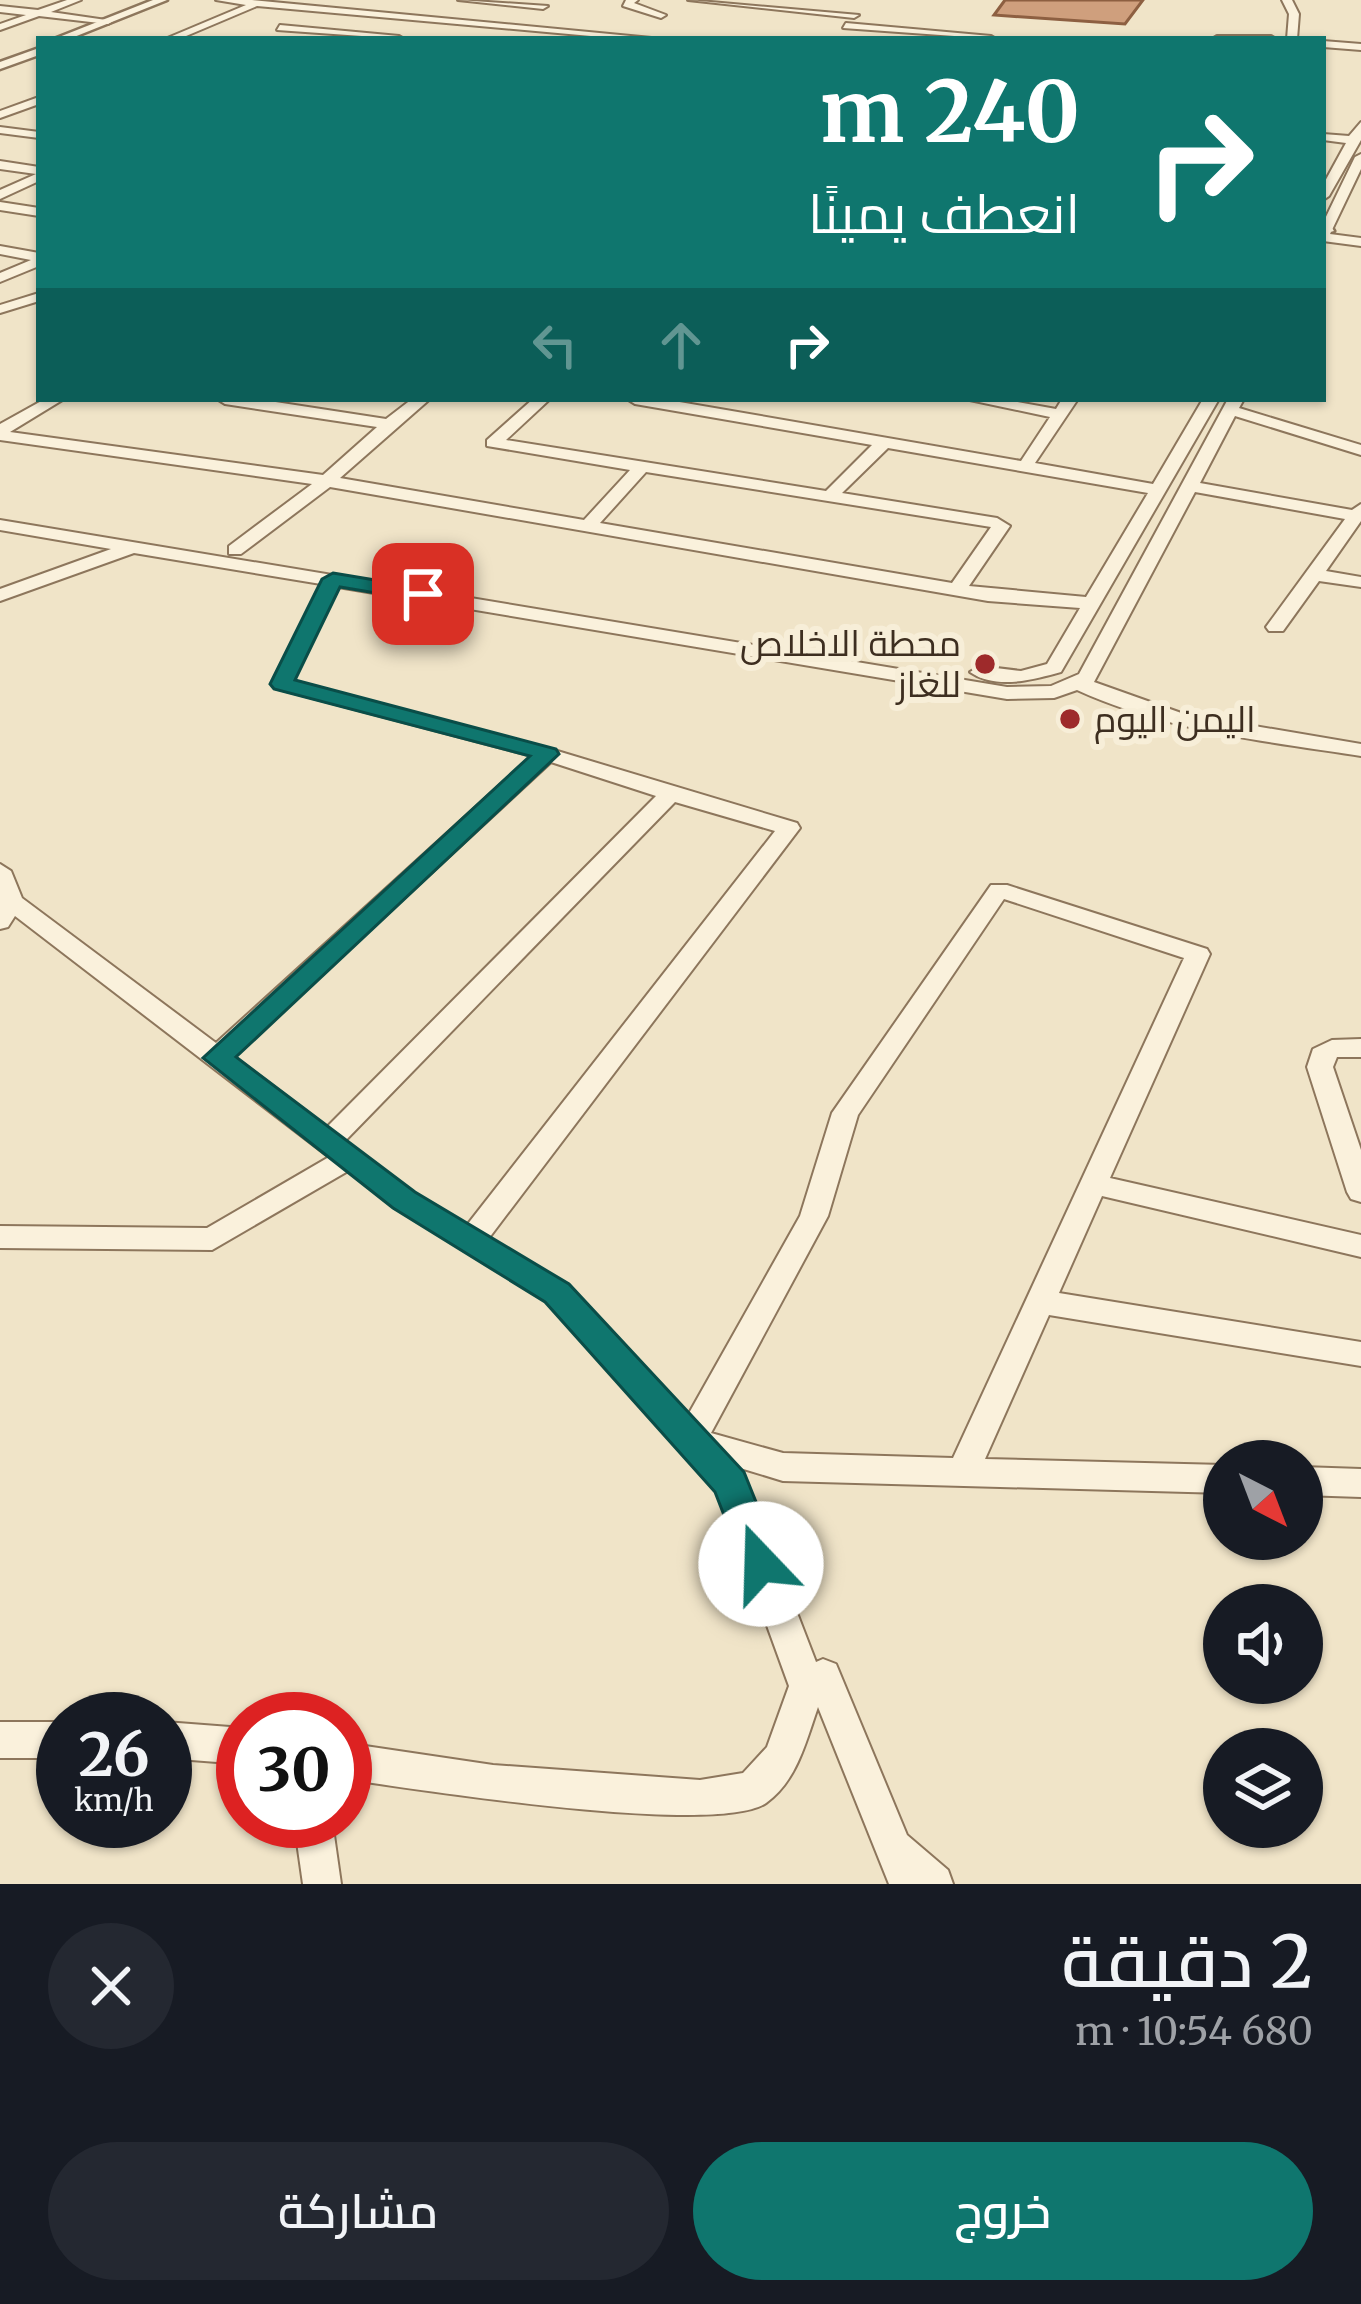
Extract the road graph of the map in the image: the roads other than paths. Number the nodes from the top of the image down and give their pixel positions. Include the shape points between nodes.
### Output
1 (76, 0) edge
2 (166, 0) edge
3 (220, 0) edge
4 (463, 0) edge
5 (555, 0) edge
6 (633, 0) edge
7 (694, 0) edge
8 (870, 0) edge
9 (1287, 0) edge
10 (259, 4) junction
11 (543, 7) junction
12 (0, 9) edge
13 (319, 10) junction
14 (40, 13) junction
15 (661, 15) dead end
16 (854, 15) junction
17 (108, 21) junction
18 (507, 26) junction
19 (846, 26) junction
20 (0, 27) edge
21 (280, 28) junction
22 (267, 34) dead end
23 (67, 36) edge
24 (77, 36) edge
25 (178, 36) edge
26 (367, 36) edge
27 (622, 36) edge
28 (838, 36) edge
29 (925, 36) edge
30 (1292, 36) edge
31 (1326, 44) edge
32 (1361, 47) edge
33 (36, 50) edge
34 (2, 63) edge
35 (36, 69) edge
36 (36, 101) edge
37 (0, 115) edge
38 (1361, 125) edge
39 (0, 130) edge
40 (36, 135) edge
41 (1326, 136) edge
42 (1355, 140) junction
43 (1361, 157) edge
44 (0, 165) edge
45 (36, 173) edge
46 (36, 176) edge
47 (1326, 191) edge
48 (0, 195) edge
49 (0, 206) edge
50 (36, 212) edge
51 (1326, 229) edge
52 (1326, 233) edge
53 (1361, 238) edge
54 (0, 250) edge
55 (36, 258) edge
56 (36, 260) edge
57 (0, 278) edge
58 (36, 298) edge
59 (0, 309) edge
60 (51, 402) edge
61 (245, 402) edge
62 (418, 402) edge
63 (539, 402) edge
64 (652, 402) edge
65 (1007, 402) edge
66 (1209, 402) edge
67 (1233, 405) edge
68 (1064, 407) edge
69 (389, 424) junction
70 (0, 433) edge
71 (883, 443) junction
72 (1361, 450) edge
73 (641, 468) junction
74 (1024, 468) junction
75 (327, 481) junction
76 (1189, 486) junction
77 (1160, 490) junction
78 (830, 496) junction
79 (0, 511) edge
80 (1359, 513) edge
81 (0, 525) edge
82 (586, 528) junction
83 (156, 536) junction
84 (134, 546) junction
85 (235, 550) junction
86 (1317, 575) junction
87 (333, 579) junction
88 (1361, 583) edge
89 (957, 590) junction
90 (0, 595) edge
91 (1092, 603) junction
92 (1276, 627) dead end
93 (1081, 683) junction
94 (1361, 750) edge
95 (547, 754) junction
96 (671, 794) junction
97 (0, 871) edge
98 (6, 912) edge
99 (1361, 1048) edge
100 (217, 1058) junction
101 (339, 1150) junction
102 (1094, 1184) junction
103 (1361, 1192) edge
104 (0, 1237) edge
105 (471, 1240) junction
106 (1361, 1246) edge
107 (1040, 1302) junction
108 (1361, 1354) edge
109 (692, 1440) junction
110 (963, 1472) junction
111 (1203, 1478) edge
112 (1323, 1482) edge
113 (1361, 1483) edge
114 (807, 1686) junction
115 (0, 1740) edge
116 (36, 1740) edge
117 (372, 1765) edge
118 (890, 1841) junction
119 (317, 1848) edge
120 (322, 1884) edge
121 (908, 1884) edge
122 (934, 1884) edge

1 - 14 street
2 - 17 street
2 - 24 street
3 - 10 street
4 - 11 street
5 - 11 street
6 - 15 street via 626,4
7 - 16 street
8 - 16 street
9 - 30 street
10 - 13 street
10 - 25 street
11 - 18 street
12 - 14 street
13 - 18 street
13 - 21 street
14 - 17 street
14 - 20 street
16 - 19 street
17 - 23 street
18 - 27 street
19 - 28 street
19 - 29 street
21 - 22 street
21 - 26 street
31 - 32 street
33 - 34 street
34 - 35 street
36 - 37 street
38 - 42 street
39 - 40 street
41 - 42 street
42 - 47 street
43 - 51 street
44 - 45 street
46 - 48 street
49 - 50 street
52 - 53 street
54 - 55 street
56 - 57 street
58 - 59 street
60 - 70 street
61 - 69 street
62 - 69 street
63 - 73 street via 493,443
64 - 71 street
65 - 68 street
66 - 77 street
67 - 72 street
67 - 76 street
68 - 74 street
69 - 75 street
70 - 75 street
71 - 74 street
71 - 78 street
73 - 78 street
73 - 82 street
74 - 77 street
75 - 82 street
75 - 85 street
76 - 80 street
76 - 93 street
77 - 91 street
78 - 89 street via 997,523
79 - 83 street
80 - 86 street
81 - 84 street
82 - 89 street
83 - 84 street
83 - 85 street
84 - 87 street
84 - 90 street
85 - 91 street via 1005,676 1054,668
86 - 88 street
86 - 92 street
87 - 93 street via 1007,693
87 - 95 street via 282,684
89 - 91 street
93 - 94 street via 1169,716
95 - 96 street
95 - 100 street
96 - 101 street
96 - 105 street via 789,828
97 - 98 street
98 - 100 street
99 - 103 street via 1332,1048 1321,1067
100 - 101 street
101 - 104 street via 212,1239
101 - 105 street
102 - 106 street
102 - 107 street
102 - 109 street via 1198,954 999,890 844,1113 814,1216
105 - 109 street via 557,1293
107 - 108 street
107 - 110 street
109 - 110 street via 783,1467
109 - 114 street via 731,1483
110 - 111 street
112 - 113 street
114 - 117 street via 782,1757 753,1790 700,1798
114 - 118 street via 823,1676
115 - 116 street
118 - 121 street
118 - 122 street
119 - 120 street

